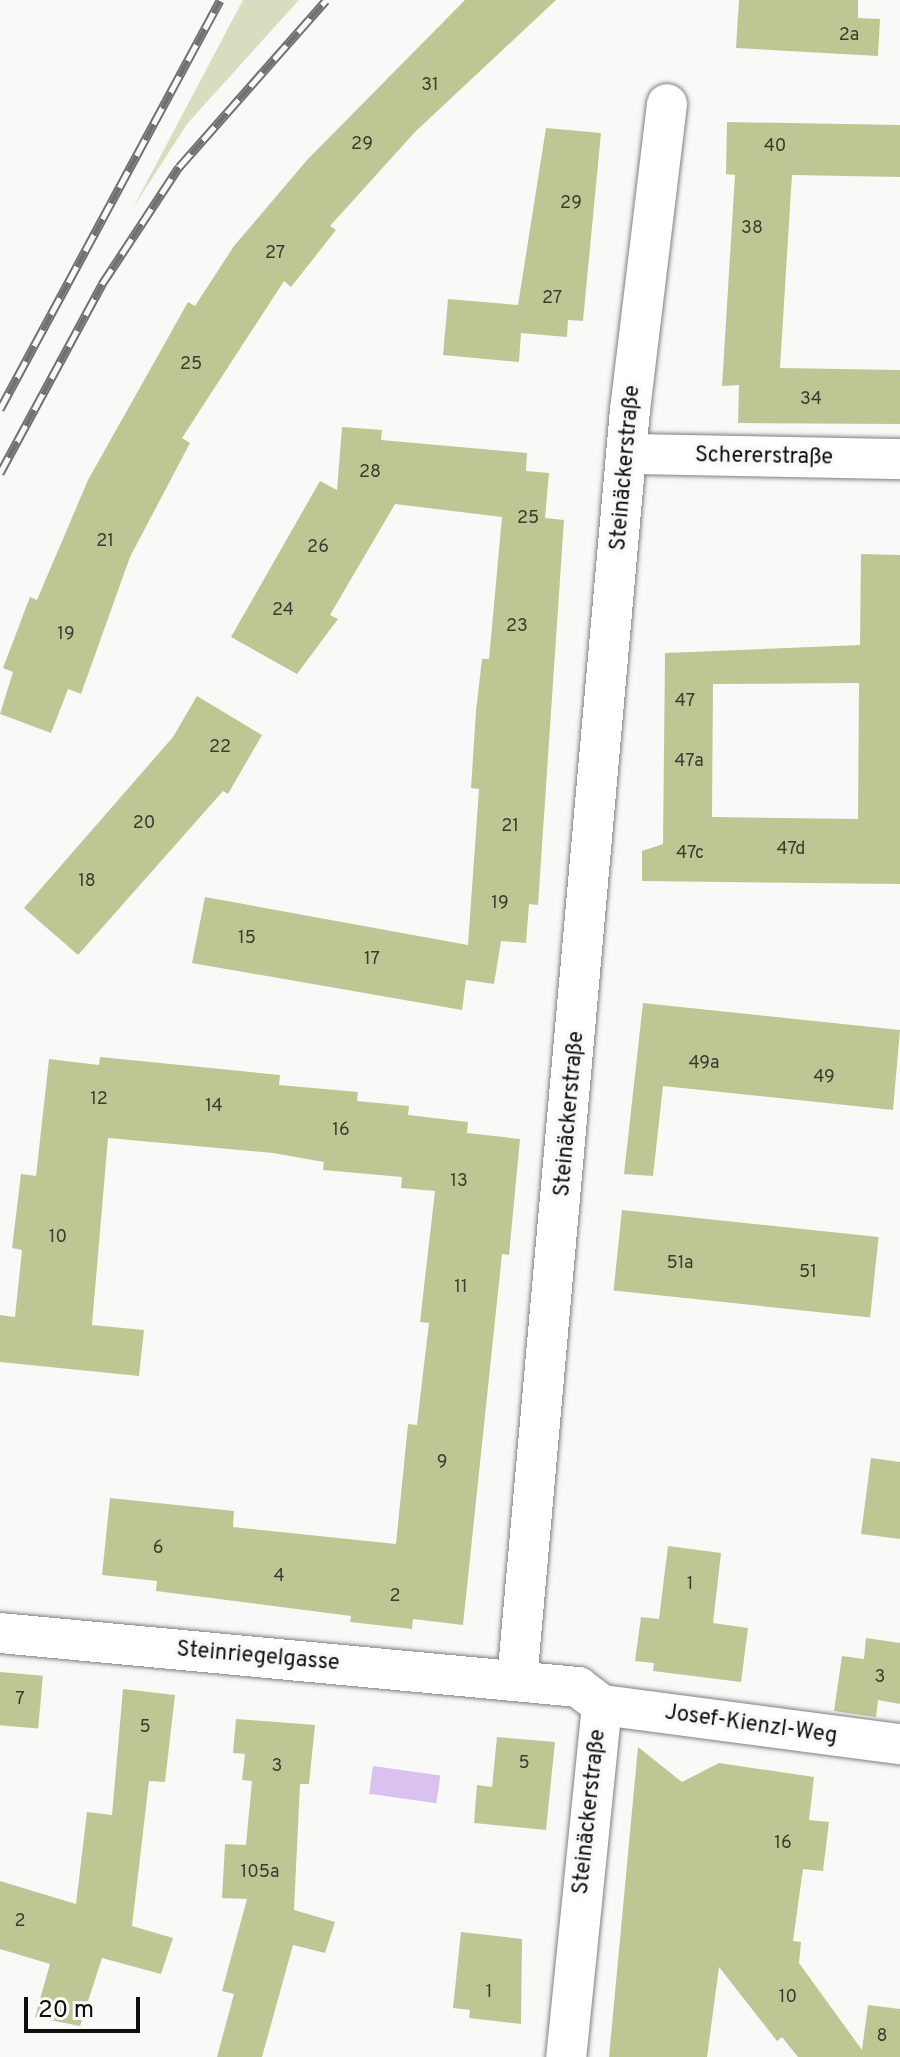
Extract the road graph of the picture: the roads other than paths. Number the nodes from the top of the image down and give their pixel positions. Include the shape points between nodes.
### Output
1 (667, 104) dead end
2 (628, 454) junction
3 (900, 459) edge
4 (0, 1633) edge
5 (517, 1681) junction
6 (602, 1705) junction
7 (900, 1744) edge
8 (566, 2057) edge

1 - 2 street, Steinäckerstraße
2 - 3 street, Schererstraße
2 - 5 street, Steinäckerstraße
4 - 5 street, Steinriegelgasse
5 - 6 street, Steinäckerstraße via 578,1687
6 - 7 street, Josef-Kienzl-Weg
6 - 8 street, Steinäckerstraße

